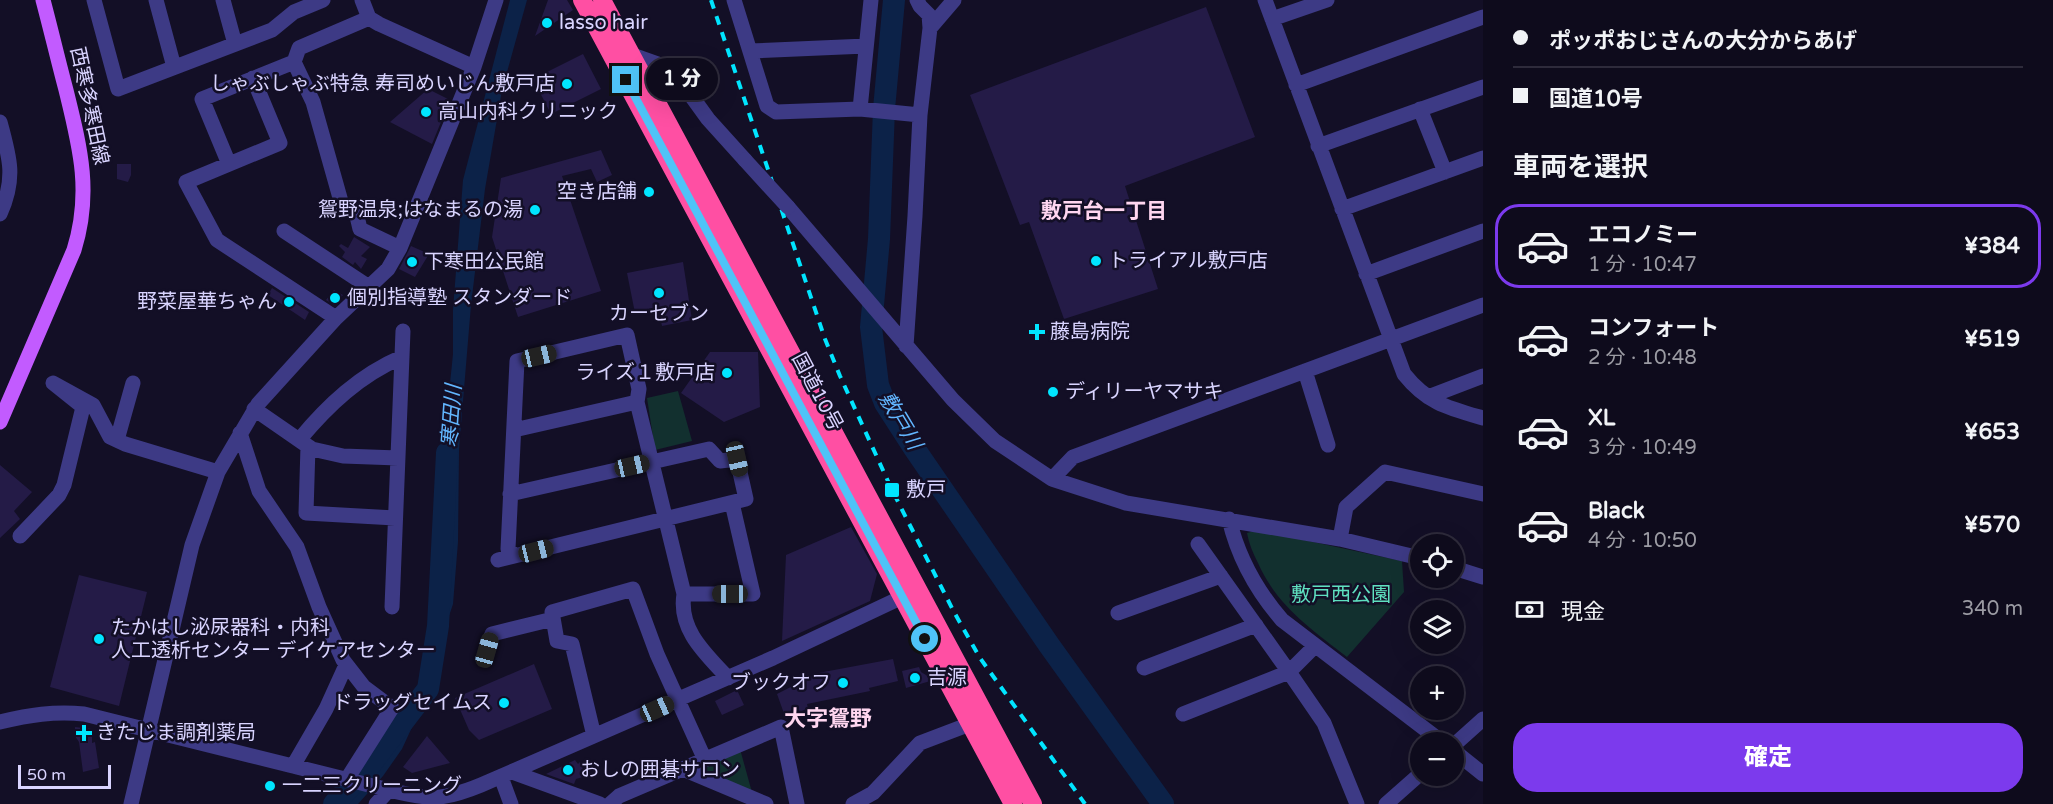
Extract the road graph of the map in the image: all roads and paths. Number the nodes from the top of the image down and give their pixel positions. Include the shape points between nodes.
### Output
1 (43, 0) edge
2 (94, 0) edge
3 (156, 0) edge
4 (223, 0) edge
5 (322, 0) edge
6 (362, 0) edge
7 (496, 0) edge
8 (582, 0) edge
9 (602, 0) edge
10 (734, 0) edge
11 (871, 0) edge
12 (917, 0) edge
13 (954, 0) edge
14 (1265, 0) edge
15 (1327, 0) edge
16 (292, 6) edge
17 (1483, 17) edge
18 (369, 18) junction
19 (1272, 19) junction
20 (930, 28) junction
21 (606, 41) junction
22 (235, 44) junction
23 (867, 46) junction
24 (750, 51) junction
25 (632, 56) junction
26 (294, 62) junction
27 (174, 67) junction
28 (474, 67) junction
29 (253, 78) junction
30 (1296, 85) junction
31 (1483, 87) edge
32 (1420, 109) junction
33 (866, 110) junction
34 (914, 114) junction
35 (0, 122) edge
36 (1318, 146) junction
37 (1483, 158) edge
38 (229, 164) junction
39 (1445, 172) junction
40 (1342, 209) junction
41 (0, 214) edge
42 (284, 231) dead end
43 (1483, 231) edge
44 (400, 248) junction
45 (1365, 274) junction
46 (369, 287) junction
47 (1483, 305) edge
48 (336, 318) junction
49 (403, 331) dead end
50 (1390, 340) junction
51 (906, 346) junction
52 (402, 357) junction
53 (1305, 371) junction
54 (1483, 376) edge
55 (133, 383) dead end
56 (1428, 397) junction
57 (638, 402) junction
58 (254, 409) junction
59 (1483, 418) edge
60 (0, 422) edge
61 (514, 430) junction
62 (240, 433) junction
63 (117, 440) junction
64 (303, 443) junction
65 (1328, 445) dead end
66 (398, 458) junction
67 (652, 461) junction
68 (218, 472) junction
69 (1052, 479) junction
70 (510, 494) junction
71 (1483, 494) edge
72 (732, 503) junction
73 (395, 518) junction
74 (666, 519) junction
75 (1229, 519) junction
76 (20, 536) dead end
77 (1340, 539) junction
78 (1198, 544) dead end
79 (514, 556) junction
80 (1410, 556) edge
81 (498, 561) dead end
82 (1464, 571) edge
83 (1221, 576) junction
84 (1483, 577) edge
85 (910, 593) junction
86 (684, 594) junction
87 (392, 607) dead end
88 (1118, 613) dead end
89 (553, 619) junction
90 (1256, 625) junction
91 (1315, 646) junction
92 (487, 650) dead end
93 (346, 665) junction
94 (1144, 668) dead end
95 (1289, 672) junction
96 (728, 678) junction
97 (678, 700) junction
98 (1183, 714) dead end
99 (1483, 719) edge
100 (0, 722) edge
101 (970, 723) junction
102 (150, 730) junction
103 (1429, 732) edge
104 (594, 736) junction
105 (1464, 736) edge
106 (1464, 759) edge
107 (705, 760) junction
108 (293, 766) junction
109 (683, 769) junction
110 (506, 774) junction
111 (1483, 774) edge
112 (347, 779) junction
113 (1410, 783) edge
114 (385, 789) junction
115 (459, 800) edge
116 (596, 803) edge
117 (131, 804) edge
118 (376, 804) edge
119 (511, 804) edge
120 (610, 804) edge
121 (766, 804) edge
122 (797, 804) edge
123 (853, 804) edge
124 (1014, 804) edge
125 (1033, 804) edge
126 (1357, 804) edge
127 (1386, 804) edge

1 - 60 main road, 西寒多寒田線 via 79,140 84,188 82,217 74,250
2 - 27 street via 118,89
3 - 27 street
4 - 22 street
5 - 16 street
6 - 18 street
7 - 28 street
8 - 21 highway, 国道10号
9 - 25 highway, 国道10号
10 - 24 street
11 - 23 street
12 - 20 street via 929,15
13 - 20 street
14 - 19 street
15 - 19 street
16 - 22 street via 272,30
17 - 30 street
18 - 26 street via 299,48
18 - 28 street
19 - 30 street
20 - 34 street
21 - 25 street
21 - 85 highway, 国道10号
22 - 27 street
23 - 24 street
23 - 33 street
24 - 33 street via 767,106 776,112
25 - 51 street, bridge via 674,72 708,119
25 - 85 highway, 国道10号
26 - 29 street
26 - 44 street via 313,102 342,205 356,212 360,229
28 - 44 street
29 - 38 street via 280,143
29 - 38 street via 202,99
30 - 36 street
31 - 32 street
32 - 36 street
32 - 39 street
33 - 34 street
34 - 51 street via 915,216
35 - 41 street via 8,153 10,189
36 - 40 street
37 - 39 street
38 - 48 street via 186,182 217,240
39 - 40 street
40 - 45 street
42 - 46 street
43 - 45 street
44 - 46 street via 388,269
45 - 50 street
46 - 48 street
47 - 50 street
48 - 58 street
49 - 52 street
50 - 53 street
50 - 56 street via 1404,374
51 - 69 street via 995,441
52 - 64 street via 342,394
52 - 66 street
53 - 65 street
53 - 69 street via 1072,457
54 - 56 street
55 - 63 street
56 - 59 street via 1446,408
57 - 61 street
57 - 61 street via 639,389 627,335 517,361
57 - 67 street
58 - 62 street
58 - 64 street
61 - 70 street
62 - 68 street
62 - 93 street via 259,491 297,547
63 - 68 street
63 - 76 street via 110,437 93,405 53,383 83,406 64,485
64 - 66 street via 343,456
64 - 73 street via 306,513
66 - 73 street
67 - 70 street
67 - 72 street via 708,449 720,461 737,459 746,499
67 - 74 street
68 - 102 street via 192,545
69 - 75 street via 1126,503
70 - 79 street via 508,549
71 - 77 street via 1385,472 1346,507
72 - 74 street
72 - 86 street via 753,594
73 - 87 street
74 - 79 street
74 - 86 street
75 - 77 street
75 - 91 street via 1250,576 1265,601
77 - 80 street
78 - 83 street
79 - 81 street
82 - 84 street
83 - 88 street
83 - 90 street
85 - 96 street
85 - 101 highway, 国道10号
85 - 125 highway, 国道10号
86 - 96 street via 683,613 688,629
89 - 92 street via 492,634
89 - 97 street via 552,612 633,589
89 - 104 street via 557,641 572,644
90 - 94 street
90 - 95 street
91 - 95 street
91 - 103 street
93 - 108 street
93 - 112 street via 364,687 392,708
95 - 98 street
95 - 126 street via 1324,723
96 - 97 street
97 - 104 street
97 - 107 street
99 - 105 street
100 - 102 street via 67,712
101 - 123 street via 920,743 873,793
101 - 124 highway, 国道10号
102 - 108 street
102 - 117 street
104 - 110 street
106 - 111 street
107 - 109 street
107 - 122 street via 781,727
108 - 112 street
109 - 120 street via 619,796
109 - 121 street
110 - 115 street
110 - 116 street
110 - 119 street
112 - 114 street
113 - 127 street
114 - 115 street
114 - 118 street

